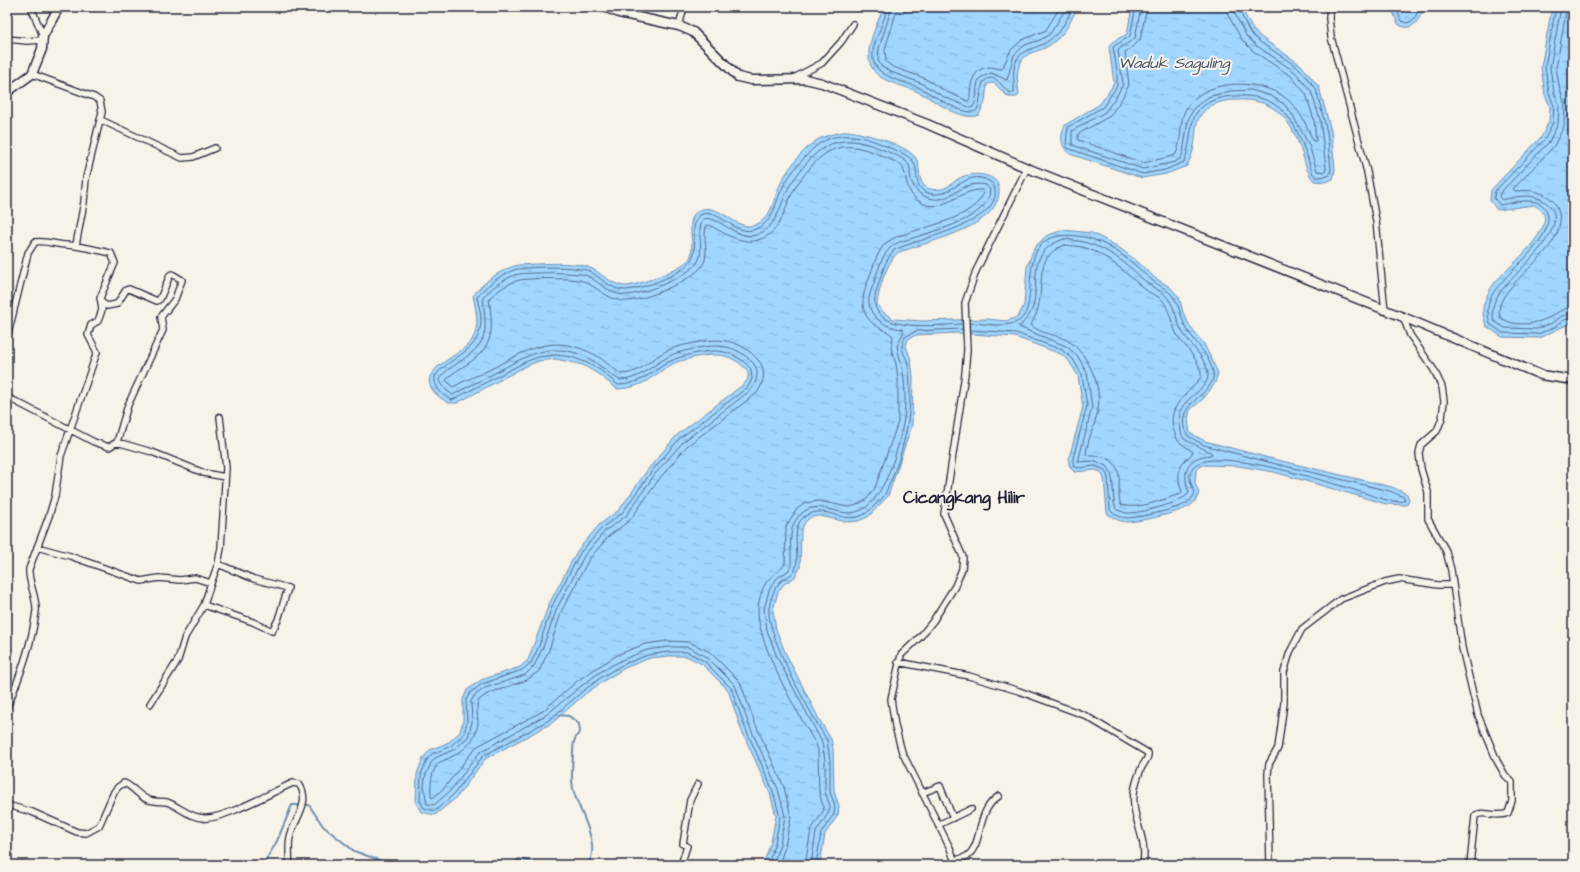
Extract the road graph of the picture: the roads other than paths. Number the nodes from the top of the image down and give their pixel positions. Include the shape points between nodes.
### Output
1 (31, 7) edge
2 (58, 7) edge
3 (604, 7) edge
4 (684, 7) edge
5 (1330, 7) edge
6 (853, 24) dead end
7 (680, 26) junction
8 (43, 38) junction
9 (7, 39) edge
10 (32, 74) junction
11 (791, 80) junction
12 (7, 92) edge
13 (101, 120) junction
14 (215, 148) dead end
15 (1027, 168) junction
16 (76, 245) junction
17 (101, 302) junction
18 (1385, 311) junction
19 (1403, 317) junction
20 (7, 338) edge
21 (1573, 380) edge
22 (7, 397) edge
23 (220, 417) dead end
24 (70, 430) junction
25 (117, 442) junction
26 (225, 477) junction
27 (37, 547) junction
28 (218, 564) junction
29 (211, 583) junction
30 (1453, 585) junction
31 (204, 605) junction
32 (898, 662) junction
33 (150, 704) dead end
34 (7, 707) edge
35 (698, 784) dead end
36 (922, 793) junction
37 (998, 796) dead end
38 (7, 804) edge
39 (970, 809) dead end
40 (953, 818) junction
41 (938, 825) junction
42 (956, 862) edge
43 (288, 865) edge
44 (681, 865) edge
45 (1144, 865) edge
46 (1270, 865) edge
47 (1470, 865) edge

1 - 8 street
2 - 8 main road
3 - 7 main road via 619,13
4 - 7 street
5 - 18 street via 1331,37 1367,172
6 - 11 street via 822,63
7 - 11 main road via 693,32 738,77 751,80
8 - 9 street via 27,41
8 - 10 main road via 38,64
10 - 12 main road
10 - 13 street via 100,100
11 - 15 main road via 805,79 829,86 927,124
13 - 14 street via 182,158
13 - 16 street via 86,178
15 - 18 main road
15 - 32 street via 976,271 966,304 968,350 944,514 963,557 962,569 955,586 933,621 901,655
16 - 17 street via 111,253 113,256 115,263 101,292
16 - 20 street via 43,241 32,245
17 - 24 street via 98,322 91,325 88,335 97,352
17 - 25 street via 107,306 117,304 129,289 158,301 170,275 182,280 175,299 161,317 162,330 128,405
18 - 19 main road
19 - 21 main road via 1541,375
19 - 30 street via 1410,335 1434,370 1442,387 1442,418 1437,431 1420,445 1419,453 1428,492 1428,519 1446,551
22 - 24 street
23 - 26 street via 225,448
24 - 25 street via 109,447
24 - 27 street via 58,472 55,496
25 - 26 street via 152,452 204,473
26 - 28 street
27 - 29 street via 141,581 159,578 196,578
27 - 34 street via 29,577 36,610 23,670
28 - 29 street
28 - 31 street via 254,579 288,588 278,620 272,631
29 - 31 street
30 - 46 street via 1399,579 1385,582 1341,599 1302,629 1290,652 1284,672 1284,703 1278,748 1269,764
30 - 47 street via 1462,648 1474,702 1497,761 1513,785 1508,813 1502,816 1480,813 1475,816
31 - 33 street via 185,636 178,660
32 - 36 street via 891,699 895,726 902,752
32 - 45 street via 969,676 1019,691 1084,715 1148,753 1134,793 1136,819 1146,853
35 - 44 street via 690,800 683,844 687,846
36 - 40 street via 940,786
36 - 41 street
37 - 42 street via 986,808 968,856
38 - 43 street via 77,832 86,833 99,826 114,792 124,783 150,801 169,803 204,819 217,817 258,801 294,783 299,784 303,796 302,809 290,837
39 - 40 street
40 - 41 street
41 - 42 street

